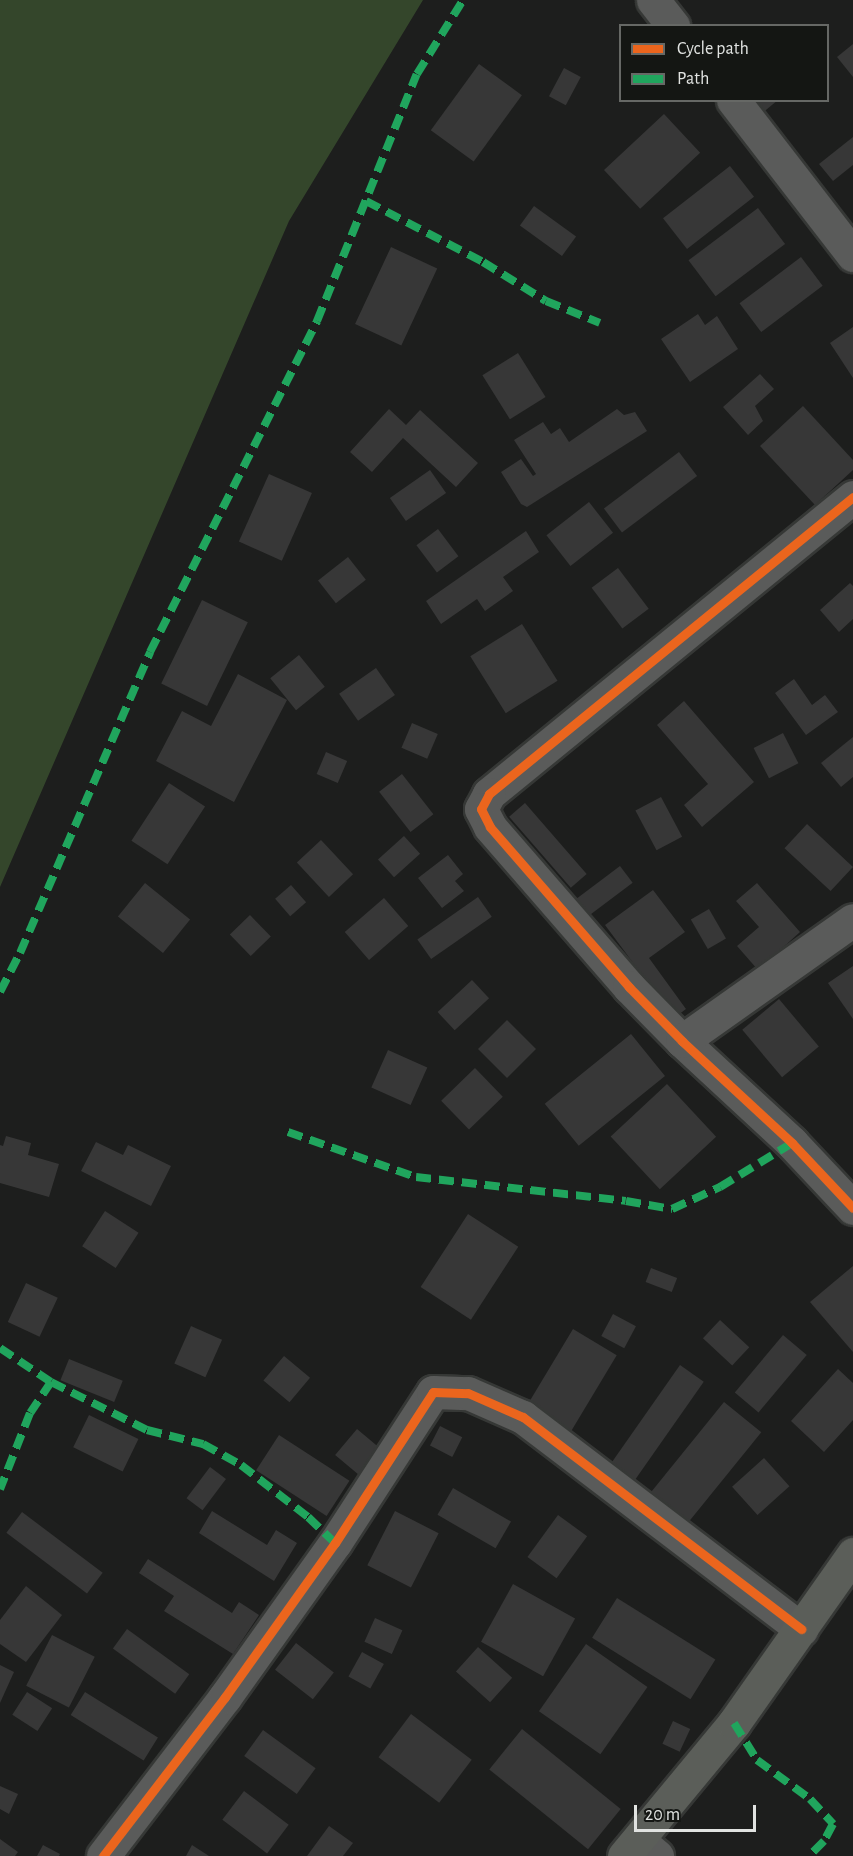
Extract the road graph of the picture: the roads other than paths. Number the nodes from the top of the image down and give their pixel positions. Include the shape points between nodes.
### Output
1 (653, 0) edge
2 (671, 24) edge
3 (735, 102) edge
4 (853, 255) edge
5 (853, 497) edge
6 (853, 920) edge
7 (682, 1041) junction
8 (853, 1208) edge
9 (849, 1567) edge
10 (801, 1629) junction
11 (639, 1851) edge
12 (103, 1856) edge

1 - 2 street
3 - 4 street
5 - 7 street via 489,794 481,809 490,827 629,987
6 - 7 street
7 - 8 street via 792,1143
9 - 10 street
10 - 11 street
10 - 12 street via 523,1417 468,1393 433,1392 335,1543 225,1697

